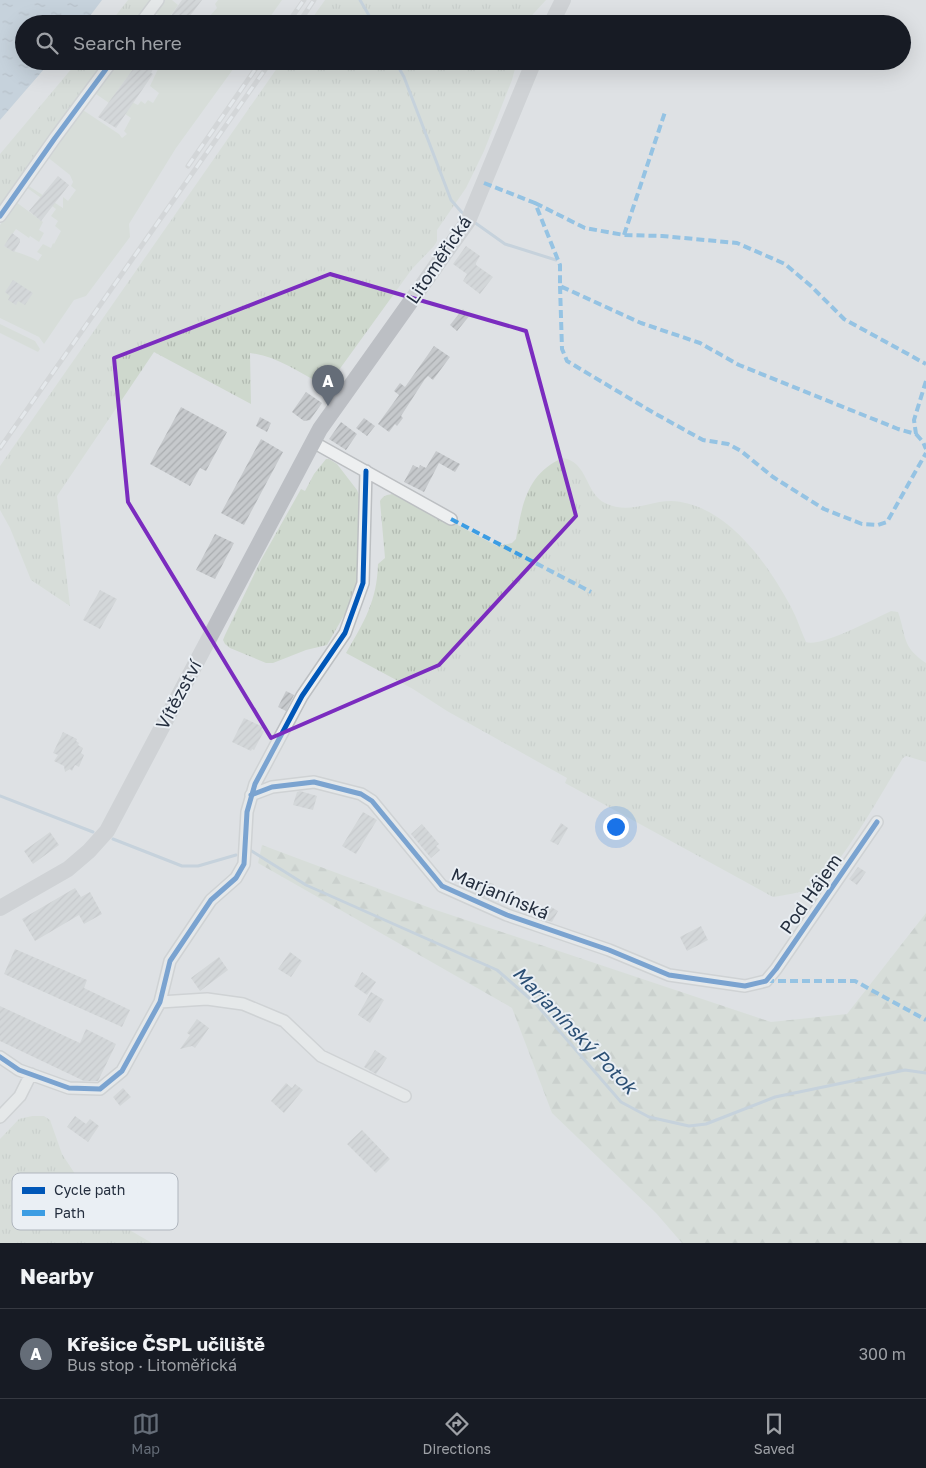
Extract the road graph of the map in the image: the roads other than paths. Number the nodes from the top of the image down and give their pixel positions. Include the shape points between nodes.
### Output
1 (158, 0) edge
2 (563, 0) edge
3 (147, 15) edge
4 (556, 15) edge
5 (105, 70) edge
6 (530, 70) edge
7 (0, 216) edge
8 (314, 442) junction
9 (366, 471) junction
10 (451, 519) dead end
11 (251, 795) junction
12 (877, 822) dead end
13 (0, 908) edge
14 (766, 981) joint
15 (160, 1002) junction
16 (0, 1057) edge
17 (31, 1074) junction
18 (405, 1096) dead end
19 (0, 1117) edge

1 - 3 street
2 - 4 main road
5 - 7 street
6 - 8 main road, Litoměřická via 470,216
8 - 9 street
8 - 13 main road, Vítězství via 107,831 68,869
9 - 10 street
9 - 11 street via 363,583 345,633 302,696
11 - 14 street, Marjanínská via 272,787 314,782 361,794 372,801 442,886 507,915 668,975 745,986
11 - 15 street via 244,864 236,878 211,900 170,962
12 - 14 street, Pod Hájem
15 - 17 street via 122,1071 100,1089 69,1088
15 - 18 street via 207,999 243,1004 284,1021 321,1056
16 - 17 street
17 - 19 street via 20,1096

